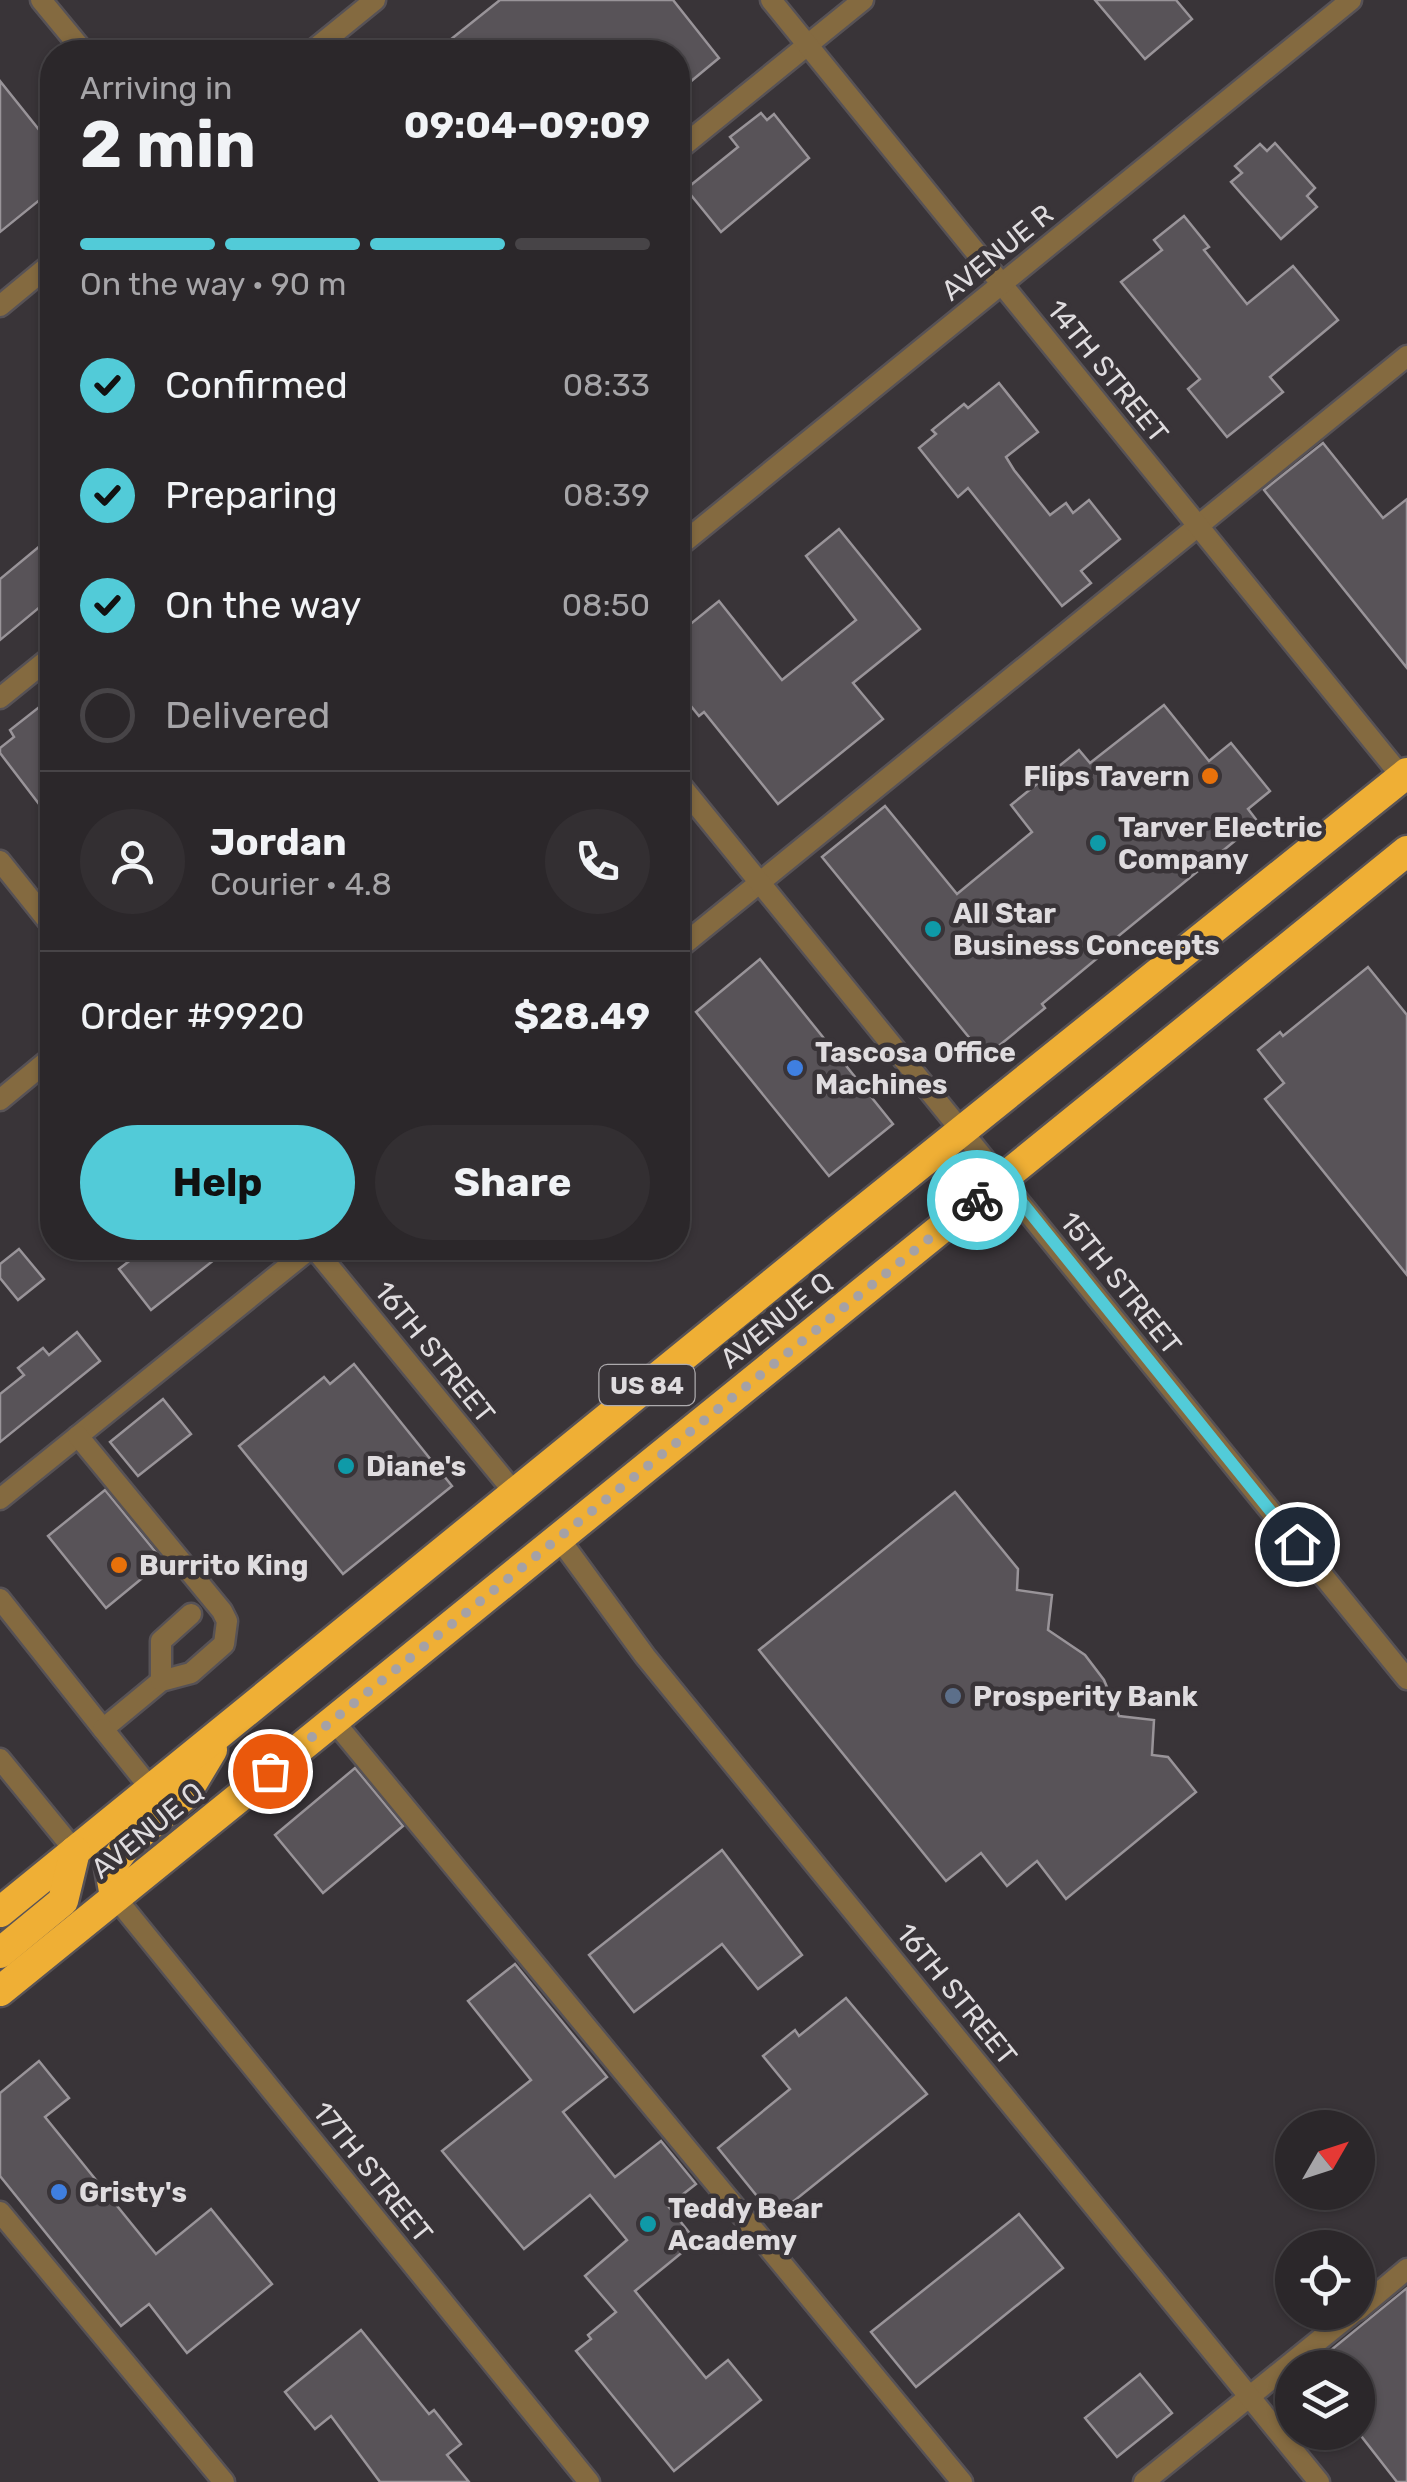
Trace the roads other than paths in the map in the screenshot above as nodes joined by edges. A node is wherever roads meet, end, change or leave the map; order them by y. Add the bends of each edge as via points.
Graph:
1 (41, 0) edge
2 (375, 0) edge
3 (771, 0) edge
4 (863, 0) edge
5 (1351, 0) edge
6 (74, 40) edge
7 (326, 40) edge
8 (807, 45) junction
9 (690, 140) edge
10 (40, 273) edge
11 (1002, 284) junction
12 (0, 306) edge
13 (1407, 356) edge
14 (1198, 526) junction
15 (690, 537) edge
16 (40, 666) edge
17 (0, 698) edge
18 (1405, 775) edge
19 (690, 797) edge
20 (1407, 851) edge
21 (0, 861) edge
22 (760, 882) junction
23 (40, 911) edge
24 (690, 940) edge
25 (40, 1067) edge
26 (0, 1100) edge
27 (964, 1131) junction
28 (1003, 1179) junction
29 (297, 1260) edge
30 (322, 1260) edge
31 (78, 1436) junction
32 (514, 1492) junction
33 (0, 1499) edge
34 (558, 1537) junction
35 (0, 1598) edge
36 (191, 1614) dead end
37 (1407, 1679) edge
38 (160, 1680) junction
39 (333, 1720) junction
40 (103, 1729) junction
41 (224, 1730) junction
42 (0, 1759) edge
43 (152, 1789) junction
44 (75, 1850) junction
45 (116, 1897) junction
46 (0, 1912) edge
47 (0, 1953) edge
48 (0, 1991) edge
49 (0, 2212) edge
50 (1407, 2269) edge
51 (1375, 2295) edge
52 (1333, 2330) edge
53 (1250, 2398) junction
54 (224, 2482) edge
55 (589, 2482) edge
56 (962, 2482) edge
57 (1144, 2482) edge
58 (1319, 2482) edge

1 - 6 street
2 - 7 street
3 - 8 street, 14TH STREET
4 - 8 street
5 - 11 street, AVENUE R
8 - 9 street
8 - 11 street, 14TH STREET
10 - 12 street
11 - 14 street, 14TH STREET
11 - 15 street, AVENUE R
13 - 14 street
14 - 18 street, 14TH STREET
14 - 22 street
16 - 17 street
18 - 27 highway, AVENUE Q / US 84
19 - 22 street, 15TH STREET
20 - 28 highway, AVENUE Q / US 84
21 - 23 street
22 - 24 street
22 - 27 street, 15TH STREET
25 - 26 street
27 - 28 street, 15TH STREET
27 - 32 highway, AVENUE Q / US 84
28 - 34 highway, AVENUE Q / US 84
28 - 37 street, 15TH STREET
29 - 31 street
30 - 32 street, 16TH STREET
31 - 33 street
31 - 38 street via 227,1620 224,1644 191,1673
32 - 41 highway, AVENUE Q / US 84
34 - 39 highway, AVENUE Q / US 84
34 - 53 street, 16TH STREET via 645,1656
35 - 40 street
36 - 38 street via 161,1640
38 - 40 street
39 - 45 highway, AVENUE Q / US 84
39 - 56 street
40 - 43 street
41 - 43 highway, AVENUE Q / US 84
41 - 45 highway via 185,1795 110,1868
42 - 44 street
43 - 44 highway, AVENUE Q / US 84
44 - 46 highway, AVENUE Q / US 84
44 - 47 highway via 63,1901
45 - 48 highway, AVENUE Q / US 84
45 - 55 street, 17TH STREET
49 - 54 street
50 - 51 street
52 - 53 street
53 - 57 street
53 - 58 street, 16TH STREET

